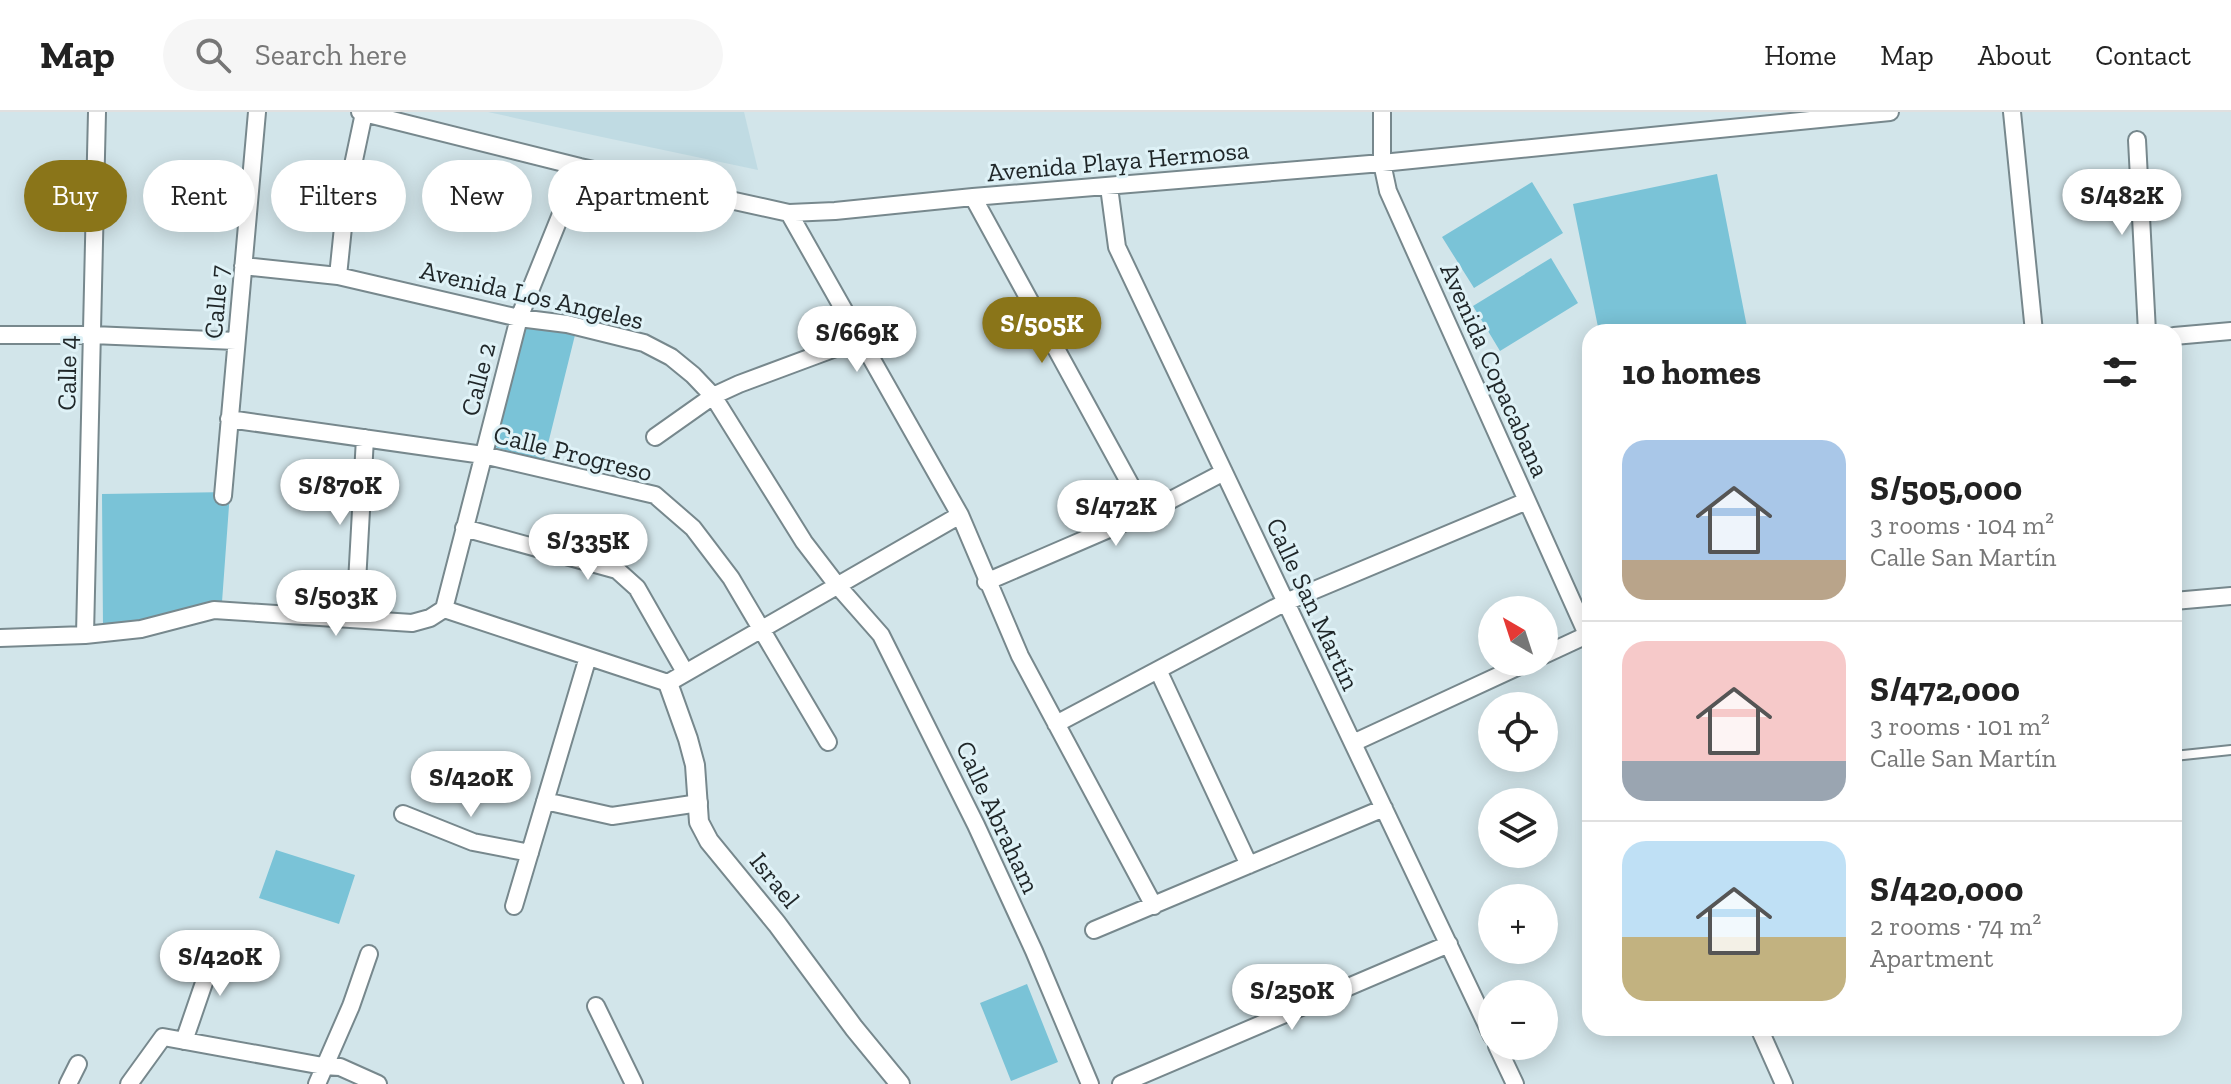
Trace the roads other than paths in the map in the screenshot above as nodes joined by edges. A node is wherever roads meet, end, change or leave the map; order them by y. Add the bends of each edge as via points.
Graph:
1 (97, 112) edge
2 (257, 112) edge
3 (362, 112) edge
4 (1382, 112) edge
5 (1890, 112) edge
6 (2012, 112) edge
7 (2137, 140) dead end
8 (552, 160) edge
9 (1382, 163) junction
10 (1109, 187) junction
11 (973, 197) junction
12 (737, 202) edge
13 (789, 213) junction
14 (554, 232) edge
15 (243, 266) junction
16 (338, 276) junction
17 (519, 318) junction
18 (2033, 324) edge
19 (2147, 324) edge
20 (2231, 331) edge
21 (0, 335) edge
22 (92, 335) junction
23 (2182, 335) edge
24 (860, 339) junction
25 (236, 341) junction
26 (713, 396) junction
27 (229, 419) junction
28 (655, 437) dead end
29 (365, 438) junction
30 (483, 455) junction
31 (1224, 472) junction
32 (223, 496) dead end
33 (1527, 501) junction
34 (1146, 513) junction
35 (960, 515) junction
36 (464, 528) junction
37 (986, 582) junction
38 (837, 585) junction
39 (2231, 596) edge
40 (2182, 600) edge
41 (1286, 602) junction
42 (444, 609) junction
43 (355, 619) junction
44 (1582, 625) edge
45 (761, 627) junction
46 (85, 635) junction
47 (0, 638) edge
48 (1582, 640) edge
49 (1558, 650) edge
50 (588, 657) junction
51 (1158, 670) junction
52 (685, 672) junction
53 (1498, 676) edge
54 (668, 683) junction
55 (1056, 724) junction
56 (828, 742) dead end
57 (1353, 743) junction
58 (2231, 750) edge
59 (2182, 755) edge
60 (545, 801) junction
61 (699, 803) junction
62 (1384, 808) junction
63 (403, 814) dead end
64 (530, 853) junction
65 (1249, 865) junction
66 (514, 906) dead end
67 (1154, 906) junction
68 (1094, 930) dead end
69 (218, 942) dead end
70 (1449, 944) junction
71 (369, 954) dead end
72 (596, 1006) dead end
73 (1478, 1006) edge
74 (1763, 1036) edge
75 (184, 1041) junction
76 (1501, 1060) edge
77 (78, 1064) dead end
78 (323, 1066) junction
79 (1507, 1082) edge
80 (68, 1084) edge
81 (129, 1084) edge
82 (317, 1084) edge
83 (378, 1084) edge
84 (634, 1084) edge
85 (900, 1084) edge
86 (1090, 1084) edge
87 (1121, 1084) edge
88 (1784, 1084) edge

1 - 22 street, Calle 4
2 - 15 street, Calle 7
3 - 8 street, Avenida Playa Hermosa
3 - 16 street
4 - 9 street, Avenida Copacabana
5 - 9 street, Avenida Playa Hermosa
6 - 18 street
7 - 19 street
9 - 10 street, Avenida Playa Hermosa
9 - 33 street, Avenida Copacabana via 1388,191
10 - 11 street, Avenida Playa Hermosa
10 - 31 street, Calle San Martín via 1117,247
11 - 13 street, Avenida Playa Hermosa
11 - 34 street
12 - 13 street, Avenida Playa Hermosa
13 - 24 street
14 - 17 street, Calle 2
15 - 16 street, Avenida Los Angeles
15 - 25 street, Calle 7
16 - 17 street, Avenida Los Angeles
17 - 26 street, Avenida Los Angeles via 644,343 671,357
17 - 30 street, Calle 2
20 - 23 street
21 - 22 street
22 - 25 street
22 - 46 street, Calle 4
24 - 26 street
24 - 35 street
25 - 27 street, Calle 7
26 - 28 street
26 - 38 street, Avenida Los Angeles via 804,542
27 - 29 street, Calle Progreso
27 - 32 street, Calle 7
29 - 30 street, Calle Progreso
29 - 43 street
30 - 36 street, Calle 2
30 - 45 street, Calle Progreso via 655,495 693,528
31 - 34 street
31 - 41 street, Calle San Martín
33 - 41 street
33 - 44 street, Avenida Copacabana
34 - 37 street
35 - 37 street
35 - 38 street
36 - 42 street, Calle 2
36 - 52 street via 617,570 637,588
37 - 55 street
38 - 45 street
38 - 86 street, Calle Abraham via 881,635 915,700 1034,951
39 - 40 street
41 - 51 street
41 - 57 street, Calle San Martín
42 - 43 street via 412,623
42 - 50 street
43 - 46 street via 214,610 141,629
45 - 52 street
45 - 56 street, Calle Progreso
46 - 47 street
48 - 49 street
50 - 54 street
50 - 60 street
51 - 55 street
51 - 65 street
52 - 54 street
53 - 57 street
54 - 61 street, Israel via 695,765
55 - 67 street
57 - 62 street, Calle San Martín
58 - 59 lane
60 - 61 street via 612,816
60 - 64 street
61 - 85 street, Israel via 699,822 709,841
62 - 65 street
62 - 70 street, Calle San Martín
63 - 64 street via 473,842
64 - 66 street
65 - 67 street
67 - 68 street
69 - 75 street
70 - 73 street, Calle San Martín
70 - 87 street
71 - 78 street
72 - 84 street
74 - 88 street
75 - 78 street
75 - 81 street via 163,1037
76 - 79 street
77 - 80 street
78 - 82 street
78 - 83 street via 340,1067

